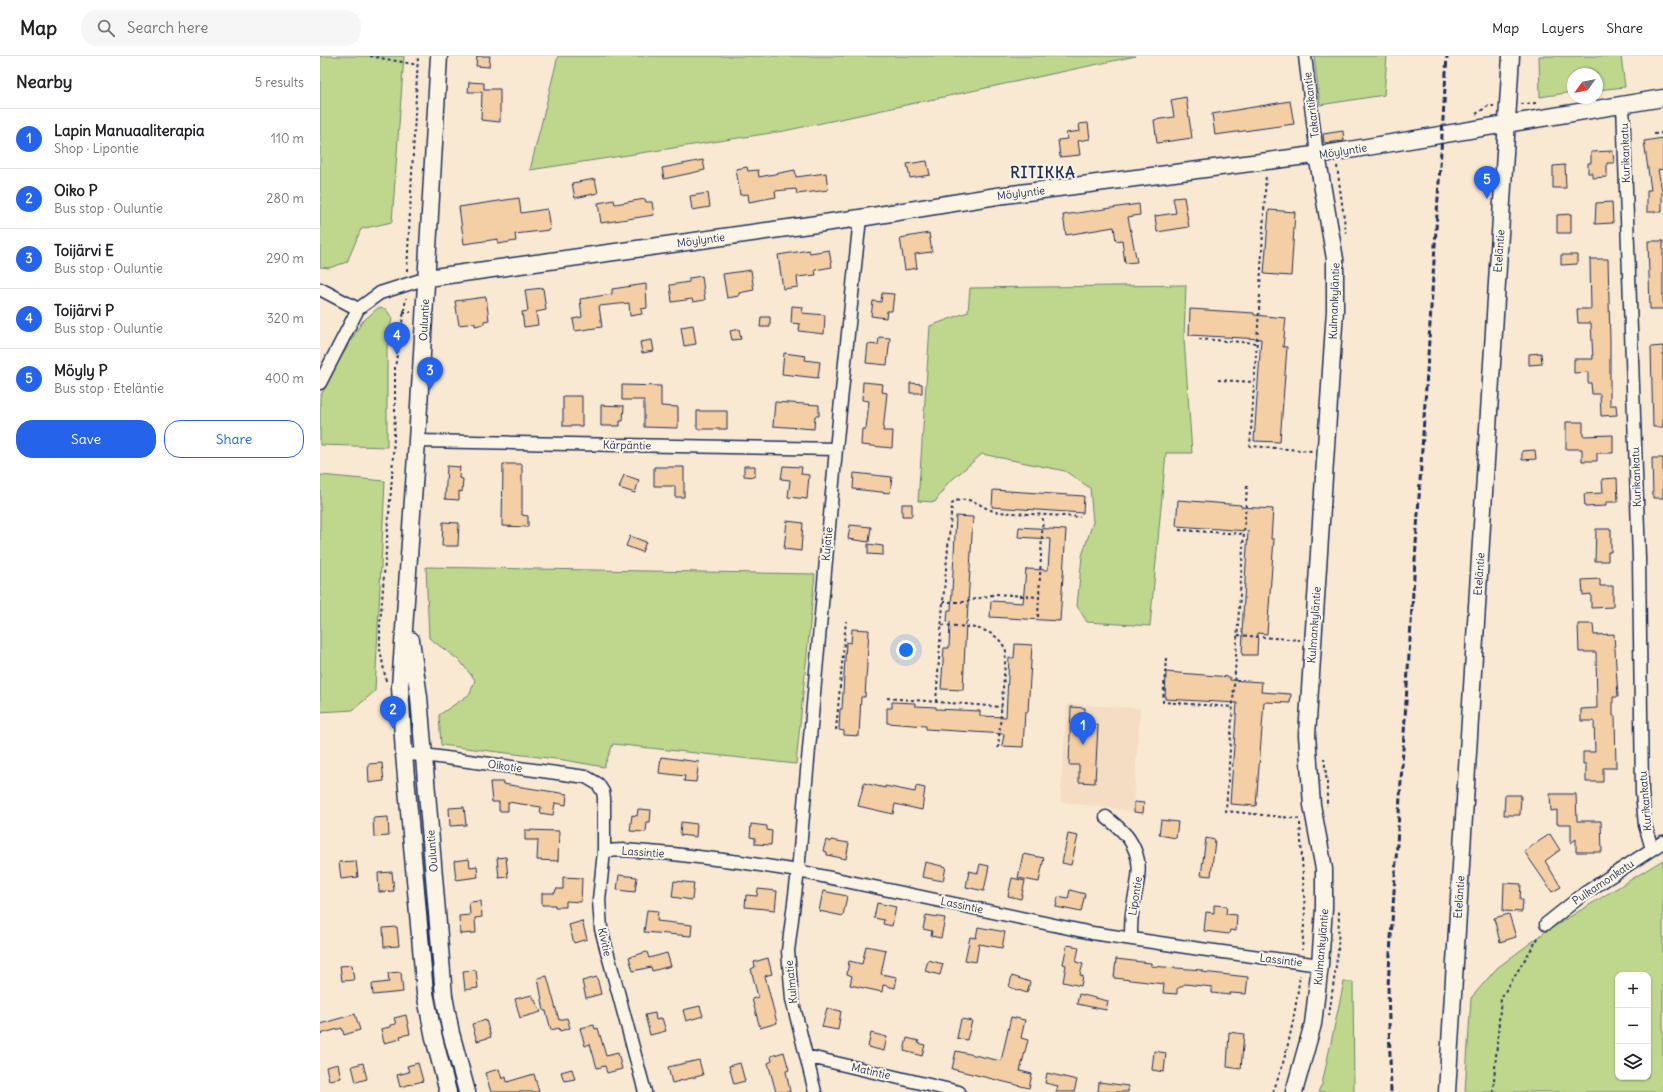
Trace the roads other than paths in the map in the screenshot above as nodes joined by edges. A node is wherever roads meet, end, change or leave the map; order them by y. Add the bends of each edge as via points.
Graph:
1 (439, 56) edge
2 (1305, 56) edge
3 (1511, 56) edge
4 (1663, 98) edge
5 (1624, 104) junction
6 (1507, 125) junction
7 (1317, 155) junction
8 (860, 218) junction
9 (427, 278) junction
10 (320, 289) edge
11 (358, 309) junction
12 (320, 383) edge
13 (417, 441) junction
14 (836, 449) junction
15 (406, 608) junction
16 (404, 754) junction
17 (424, 755) junction
18 (601, 788) joint
19 (1106, 818) dead end
20 (1663, 842) edge
21 (1652, 849) junction
22 (604, 851) junction
23 (798, 871) junction
24 (1546, 924) road end
25 (1131, 939) junction
26 (1320, 965) junction
27 (806, 1056) junction
28 (448, 1092) edge
29 (467, 1092) edge
30 (645, 1092) edge
31 (816, 1092) edge
32 (959, 1092) edge
33 (1294, 1092) edge
34 (1447, 1092) edge

1 - 9 main road, Ouluntie
2 - 7 street, Takaritikantie
3 - 6 main road, Eteläntie
4 - 5 main road, Möylyntie
5 - 6 main road, Möylyntie
5 - 21 street, Kurikankatu via 1639,558 1642,792 1645,825
6 - 7 main road, Möylyntie
6 - 34 main road, Eteläntie
7 - 8 main road, Möylyntie via 997,196
7 - 26 main road, Kulmankyläntie via 1336,260 1335,310 1307,735 1320,807 1324,869
8 - 9 main road, Möylyntie
8 - 14 street, Kujatie
9 - 11 street via 380,293
9 - 13 main road, Ouluntie
10 - 11 street
11 - 12 street
13 - 14 street, Kärpäntie
13 - 15 main road, Ouluntie
14 - 23 street, Kujatie
15 - 16 main road, Ouluntie via 400,687
15 - 17 main road, Ouluntie via 419,697
16 - 17 street, Oikotie
16 - 28 main road, Ouluntie via 426,993
17 - 18 street, Oikotie via 586,777
17 - 29 main road, Ouluntie via 444,996
18 - 22 street, Kivitie via 605,814
19 - 25 street, Lipontie via 1129,839 1136,854 1139,881 1132,913
20 - 21 street, Pulkamonkatu
21 - 24 street, Pulkamonkatu via 1585,893
22 - 23 street, Lassintie via 630,850 673,854
22 - 30 street, Kivitie via 599,900 601,929
23 - 25 street, Lassintie
23 - 27 street, Kulmatie via 788,951 792,999
25 - 26 street, Lassintie
26 - 33 main road, Kulmankyläntie via 1313,1024
27 - 31 street, Kulmatie
27 - 32 street, Matintie

